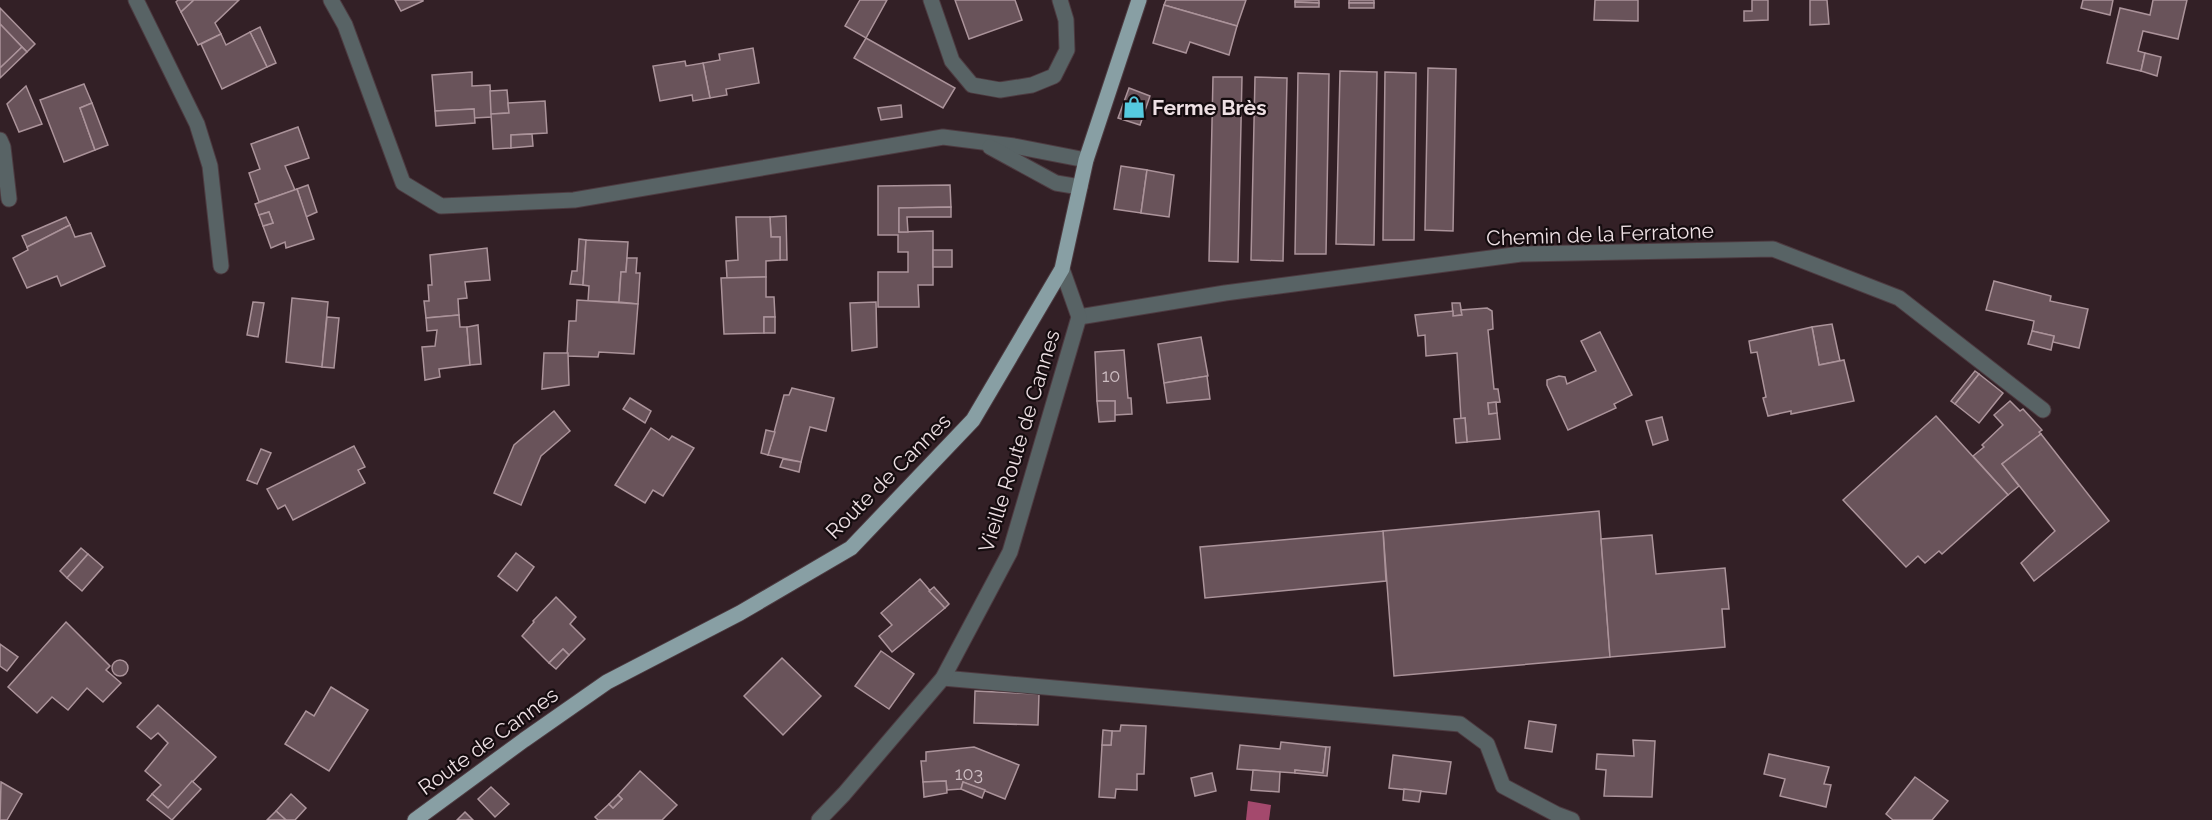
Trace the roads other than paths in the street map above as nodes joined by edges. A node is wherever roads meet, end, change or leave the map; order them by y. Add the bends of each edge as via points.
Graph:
1 (136, 0) edge
2 (331, 0) edge
3 (931, 0) edge
4 (1060, 0) edge
5 (1139, 0) edge
6 (0, 140) edge
7 (979, 142) junction
8 (1086, 160) junction
9 (1080, 187) junction
10 (9, 199) dead end
11 (221, 266) dead end
12 (1062, 269) junction
13 (1079, 317) junction
14 (2043, 410) dead end
15 (943, 678) junction
16 (415, 820) edge
17 (819, 820) edge
18 (1572, 820) edge

1 - 11 street via 197,124 210,166
2 - 7 street via 345,25 403,183 441,206 574,200 943,137
3 - 4 street via 952,61 972,85 1000,90 1032,85 1054,76 1067,50 1066,20
5 - 8 main road, Route de Cannes
6 - 10 street
7 - 8 street
7 - 9 street via 1056,183
8 - 9 main road, Route de Cannes
9 - 12 main road, Route de Cannes
12 - 13 street, Vieille Route de Cannes
12 - 16 main road, Route de Cannes via 973,420 851,548 740,613 607,682
13 - 14 street, Chemin de la Ferratone via 1225,293 1521,254 1773,249 1899,298
13 - 15 street, Vieille Route de Cannes via 1010,552
15 - 17 street, Vieille Route de Cannes
15 - 18 street via 1460,724 1487,744 1503,786

